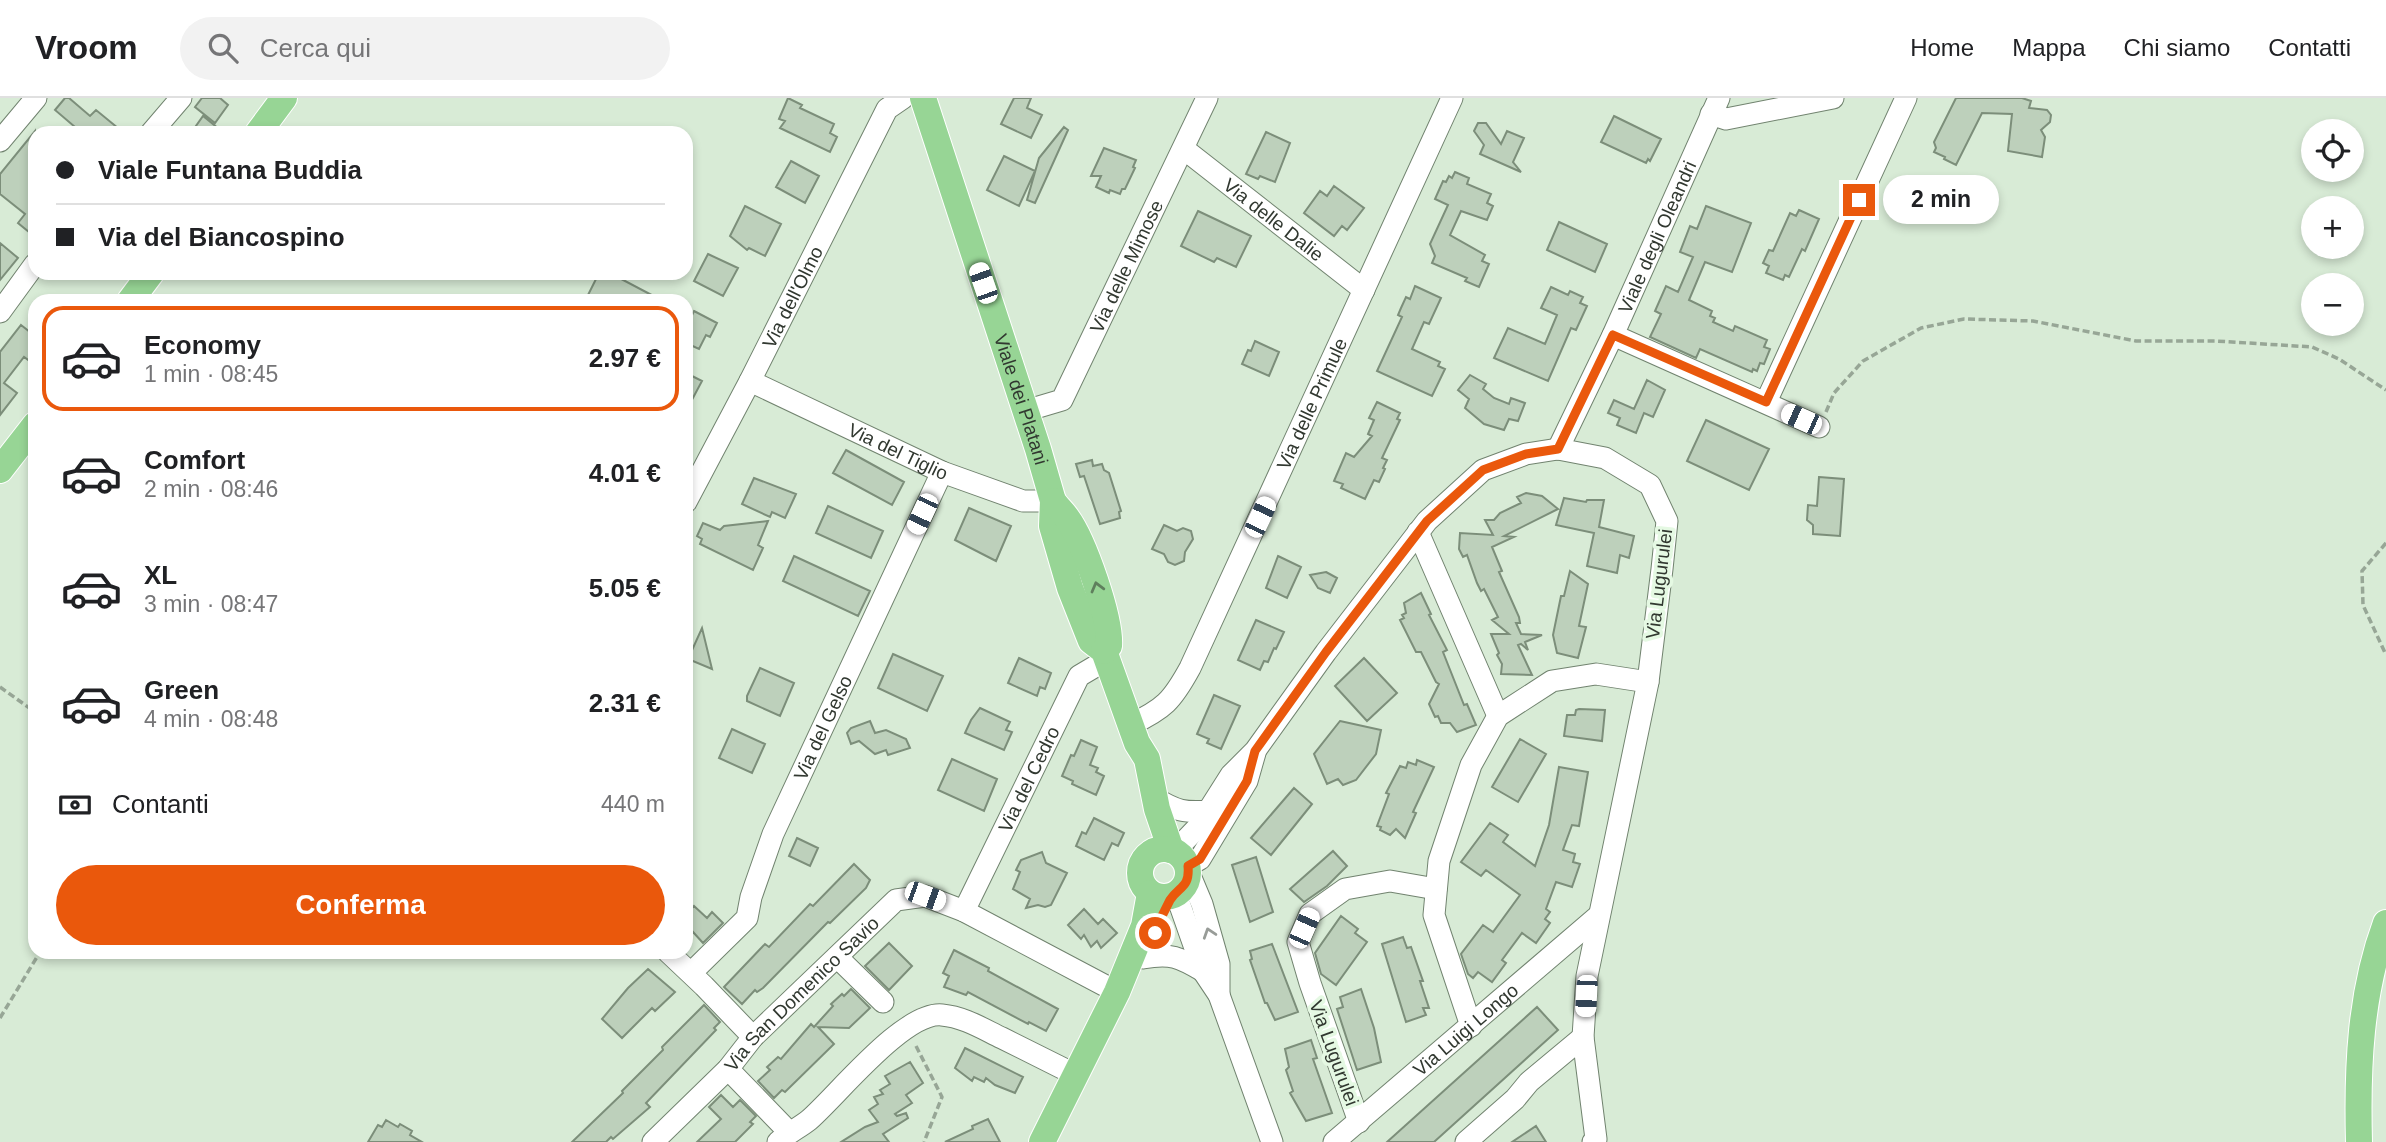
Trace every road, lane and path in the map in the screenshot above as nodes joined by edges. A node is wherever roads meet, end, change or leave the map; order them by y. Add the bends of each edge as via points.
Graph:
1 (36, 98) edge
2 (181, 98) edge
3 (285, 98) edge
4 (903, 98) edge
5 (923, 98) edge
6 (1207, 98) edge
7 (1452, 98) edge
8 (1833, 98) edge
9 (1906, 98) edge
10 (1715, 106) edge
11 (157, 126) edge
12 (263, 126) edge
13 (0, 141) edge
14 (1184, 149) junction
15 (28, 274) edge
16 (1364, 290) junction
17 (0, 312) edge
18 (1613, 335) junction
19 (750, 381) junction
20 (2386, 390) edge
21 (1766, 402) junction
22 (1026, 411) junction
23 (1819, 427) joint
24 (28, 432) edge
25 (1558, 449) junction
26 (4, 455) edge
27 (942, 472) junction
28 (693, 489) edge
29 (1053, 501) junction
30 (1418, 532) junction
31 (2386, 543) edge
32 (1105, 655) junction
33 (2386, 655) edge
34 (1648, 682) junction
35 (0, 687) edge
36 (28, 707) edge
37 (1498, 716) junction
38 (1133, 734) junction
39 (1255, 751) junction
40 (1155, 798) junction
41 (1209, 811) junction
42 (1171, 872) junction
43 (1436, 889) junction
44 (964, 911) junction
45 (1597, 917) junction
46 (2386, 923) edge
47 (837, 957) junction
48 (1143, 958) junction
49 (36, 959) edge
50 (675, 959) edge
51 (1203, 971) junction
52 (691, 973) junction
53 (1117, 992) junction
54 (1219, 995) junction
55 (883, 1002) dead end
56 (0, 1018) edge
57 (1471, 1026) junction
58 (907, 1029) junction
59 (753, 1037) junction
60 (1583, 1037) junction
61 (728, 1069) junction
62 (1074, 1074) junction
63 (1359, 1122) junction
64 (784, 1137) edge
65 (653, 1142) edge
66 (924, 1142) edge
67 (1042, 1142) edge
68 (1272, 1142) edge
69 (1335, 1142) edge
70 (1466, 1142) edge
71 (1593, 1142) edge
72 (2359, 1142) edge

1 - 13 street
2 - 11 street
3 - 12 main road
4 - 19 street, Via dell'Olmo via 887,108
5 - 22 main road, Viale dei Platani
6 - 14 street, Via delle Mimose
7 - 16 street, Via delle Primule
8 - 10 street via 1726,119
9 - 21 street
10 - 18 street, Viale degli Oleandri
14 - 16 street, Via delle Dalie
14 - 22 street, Via delle Mimose via 1062,400
15 - 17 street
16 - 38 street, Via delle Primule via 1190,668 1176,694
18 - 21 street
18 - 25 street, Viale degli Oleandri
19 - 27 street, Via del Tiglio
19 - 28 street, Via dell'Olmo
20 - 23 path via 2312,347 2136,341 2033,321 1964,319 1921,328 1864,361 1834,393
21 - 23 street
22 - 29 main road, Viale dei Platani
24 - 26 main road
25 - 30 street, Via Lugurulei via 1526,454 1483,470
25 - 34 street, Via Lugurulei via 1605,458 1650,485 1667,521
27 - 29 street, Via del Tiglio via 1023,501
27 - 52 street, Via del Gelso via 773,834 747,918
29 - 32 main road, Viale dei Platani via 1069,519 1095,576 1110,632
30 - 37 street
30 - 39 street, Via Lugurulei
31 - 33 path via 2362,571 2363,605
32 - 38 main road, Viale dei Platani
32 - 44 street, Via del Cedro via 1079,676
34 - 37 street via 1595,674 1552,681
34 - 45 street, Via Lugurulei
35 - 36 path
37 - 43 street via 1471,765 1439,861
38 - 40 main road, Viale dei Platani via 1147,759
38 - 42 main road, Viale dei Platani via 1133,769 1143,816
39 - 41 street, Via Lugurulei via 1231,775
39 - 42 street, Via Lugurulei via 1247,781 1200,859
40 - 41 street via 1186,812
40 - 42 main road, Viale dei Platani
41 - 42 street, Via Lugurulei
42 - 48 main road
42 - 51 street
42 - 53 main road
54 -> 42 street via 1219,964 1202,904
43 - 57 street via 1434,915
43 - 63 street, Via Lugurulei via 1390,881 1345,889 1310,914 1298,942
44 - 47 street, Via San Domenico Savio via 925,896 897,900
44 - 53 street, Via San Domenico Savio
45 - 57 street, Via Luigi Longo
45 - 60 street, Via Lugurulei
46 - 72 main road via 2366,995
47 - 55 street
47 - 59 street, Via San Domenico Savio
48 - 51 street via 1175,956
48 - 53 main road
49 - 56 path
50 - 52 street
51 - 54 street
52 - 59 street
53 - 62 main road
54 - 68 street
57 - 63 street, Via Luigi Longo
58 - 62 street via 940,1014 969,1022
58 - 64 street via 867,1061 808,1121
58 - 66 path via 942,1097
59 - 61 street, Via San Domenico Savio
60 - 70 street
60 - 71 street, Via Lugurulei
61 - 64 street
61 - 65 street, Via San Domenico Savio
62 - 67 main road
63 - 69 street, Via Luigi Longo

